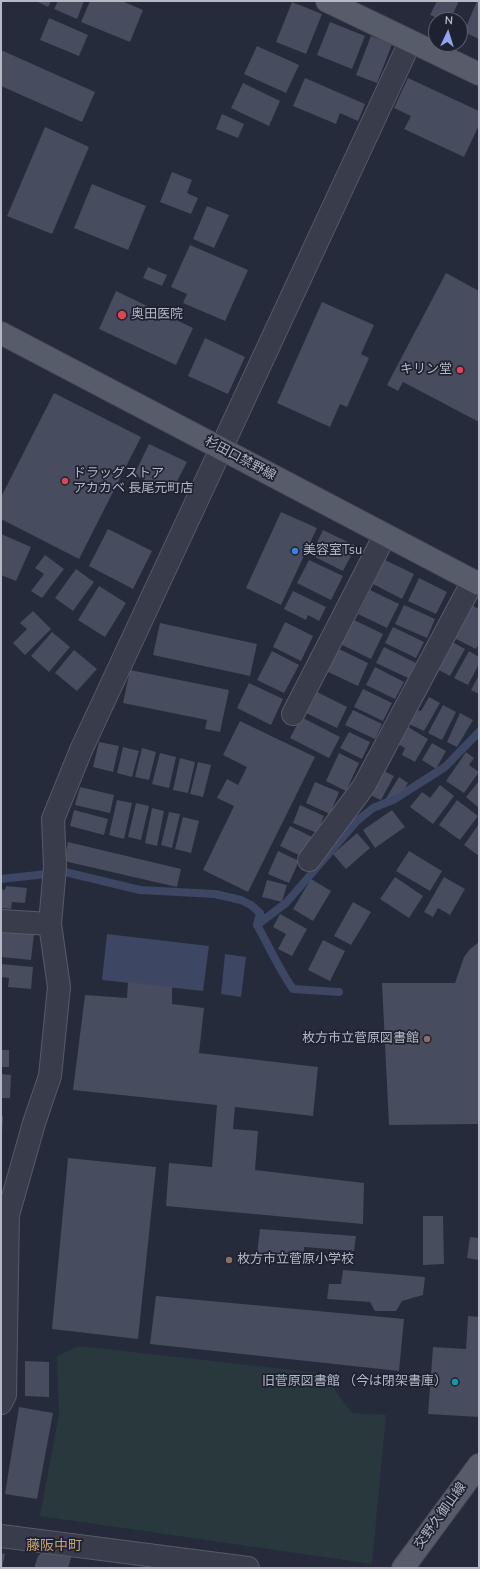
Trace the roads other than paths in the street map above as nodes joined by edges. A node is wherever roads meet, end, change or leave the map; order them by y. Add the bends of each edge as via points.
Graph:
1 (327, 1) edge
2 (410, 42) junction
3 (479, 74) edge
4 (1, 333) edge
5 (222, 449) junction
6 (385, 534) junction
7 (476, 582) edge
8 (293, 714) dead end
9 (309, 860) dead end
10 (1, 921) edge
11 (50, 924) junction
12 (1, 1403) edge
13 (479, 1464) edge
14 (1, 1536) edge
15 (248, 1568) edge
16 (403, 1568) edge

1 - 2 main road
2 - 3 main road
2 - 5 street
4 - 5 main road, 杉田口禁野線
5 - 6 main road, 杉田口禁野線
5 - 11 street via 81,750 53,819 55,872
6 - 7 main road, 杉田口禁野線
6 - 8 street
7 - 9 street via 364,786
10 - 11 street
11 - 12 street via 59,987 51,1069 8,1215 5,1395
13 - 16 main road, 交野久御山線
14 - 15 street

